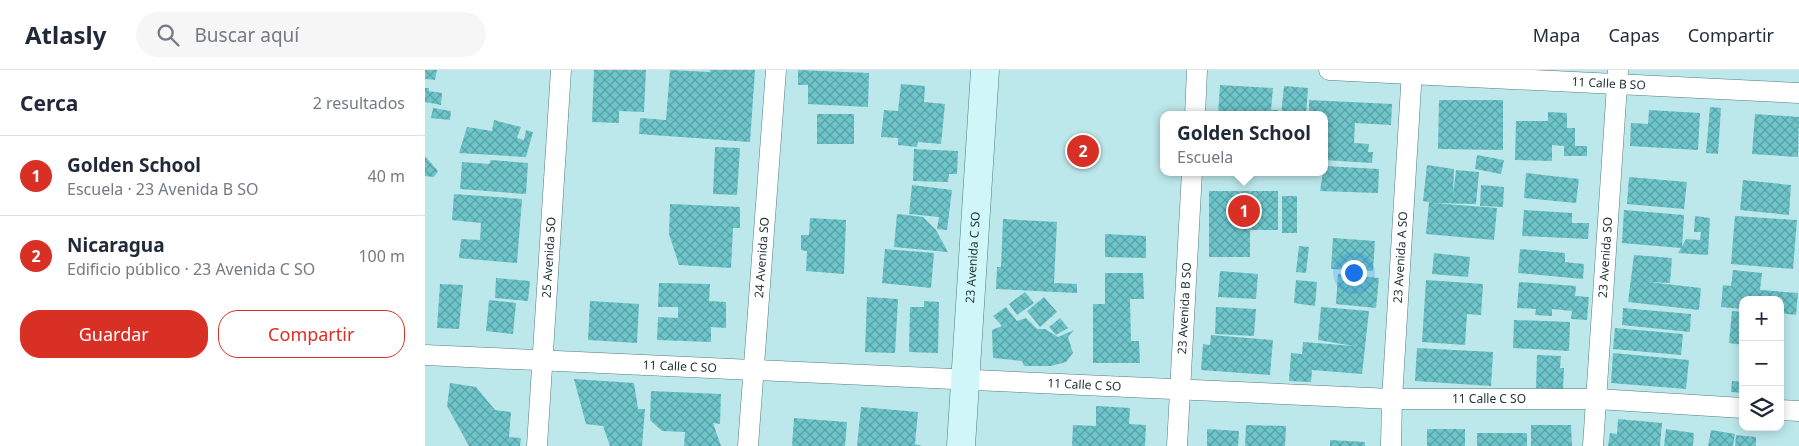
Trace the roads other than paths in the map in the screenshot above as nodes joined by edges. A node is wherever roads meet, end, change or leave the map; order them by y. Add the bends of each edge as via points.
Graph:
1 (561, 70) edge
2 (776, 70) edge
3 (985, 70) edge
4 (1197, 70) edge
5 (1329, 70) edge
6 (1412, 72) edge
7 (1617, 77) edge
8 (1799, 93) edge
9 (1195, 111) edge
10 (1191, 176) edge
11 (425, 355) edge
12 (541, 361) junction
13 (753, 370) junction
14 (964, 379) junction
15 (1180, 388) junction
16 (1392, 399) junction
17 (1597, 400) junction
18 (1739, 408) edge
19 (1784, 410) edge
20 (1799, 411) edge
21 (537, 446) edge
22 (748, 446) edge
23 (961, 446) edge
24 (1177, 446) edge
25 (1391, 446) edge
26 (1593, 446) edge

1 - 12 street, 25 Avenida SO
2 - 13 street, 24 Avenida SO
3 - 14 street, 23 Avenida C SO
4 - 9 street
5 - 6 street, 11 Calle B SO
6 - 7 street, 11 Calle B SO
6 - 16 street, 23 Avenida A SO
7 - 8 street, 11 Calle B SO
7 - 17 street, 23 Avenida SO
10 - 15 street, 23 Avenida B SO
11 - 12 street, 11 Calle C SO
12 - 13 street, 11 Calle C SO
12 - 21 street, 25 Avenida SO
13 - 14 street, 11 Calle C SO
13 - 22 street, 24 Avenida SO
14 - 15 street, 11 Calle C SO
14 - 23 street, 23 Avenida C SO
15 - 16 street, 11 Calle C SO
15 - 24 street, 23 Avenida B SO
16 - 17 street, 11 Calle C SO
16 - 25 street, 23 Avenida A SO
17 - 18 street, 11 Calle C SO
17 - 26 street, 23 Avenida SO
19 - 20 street

